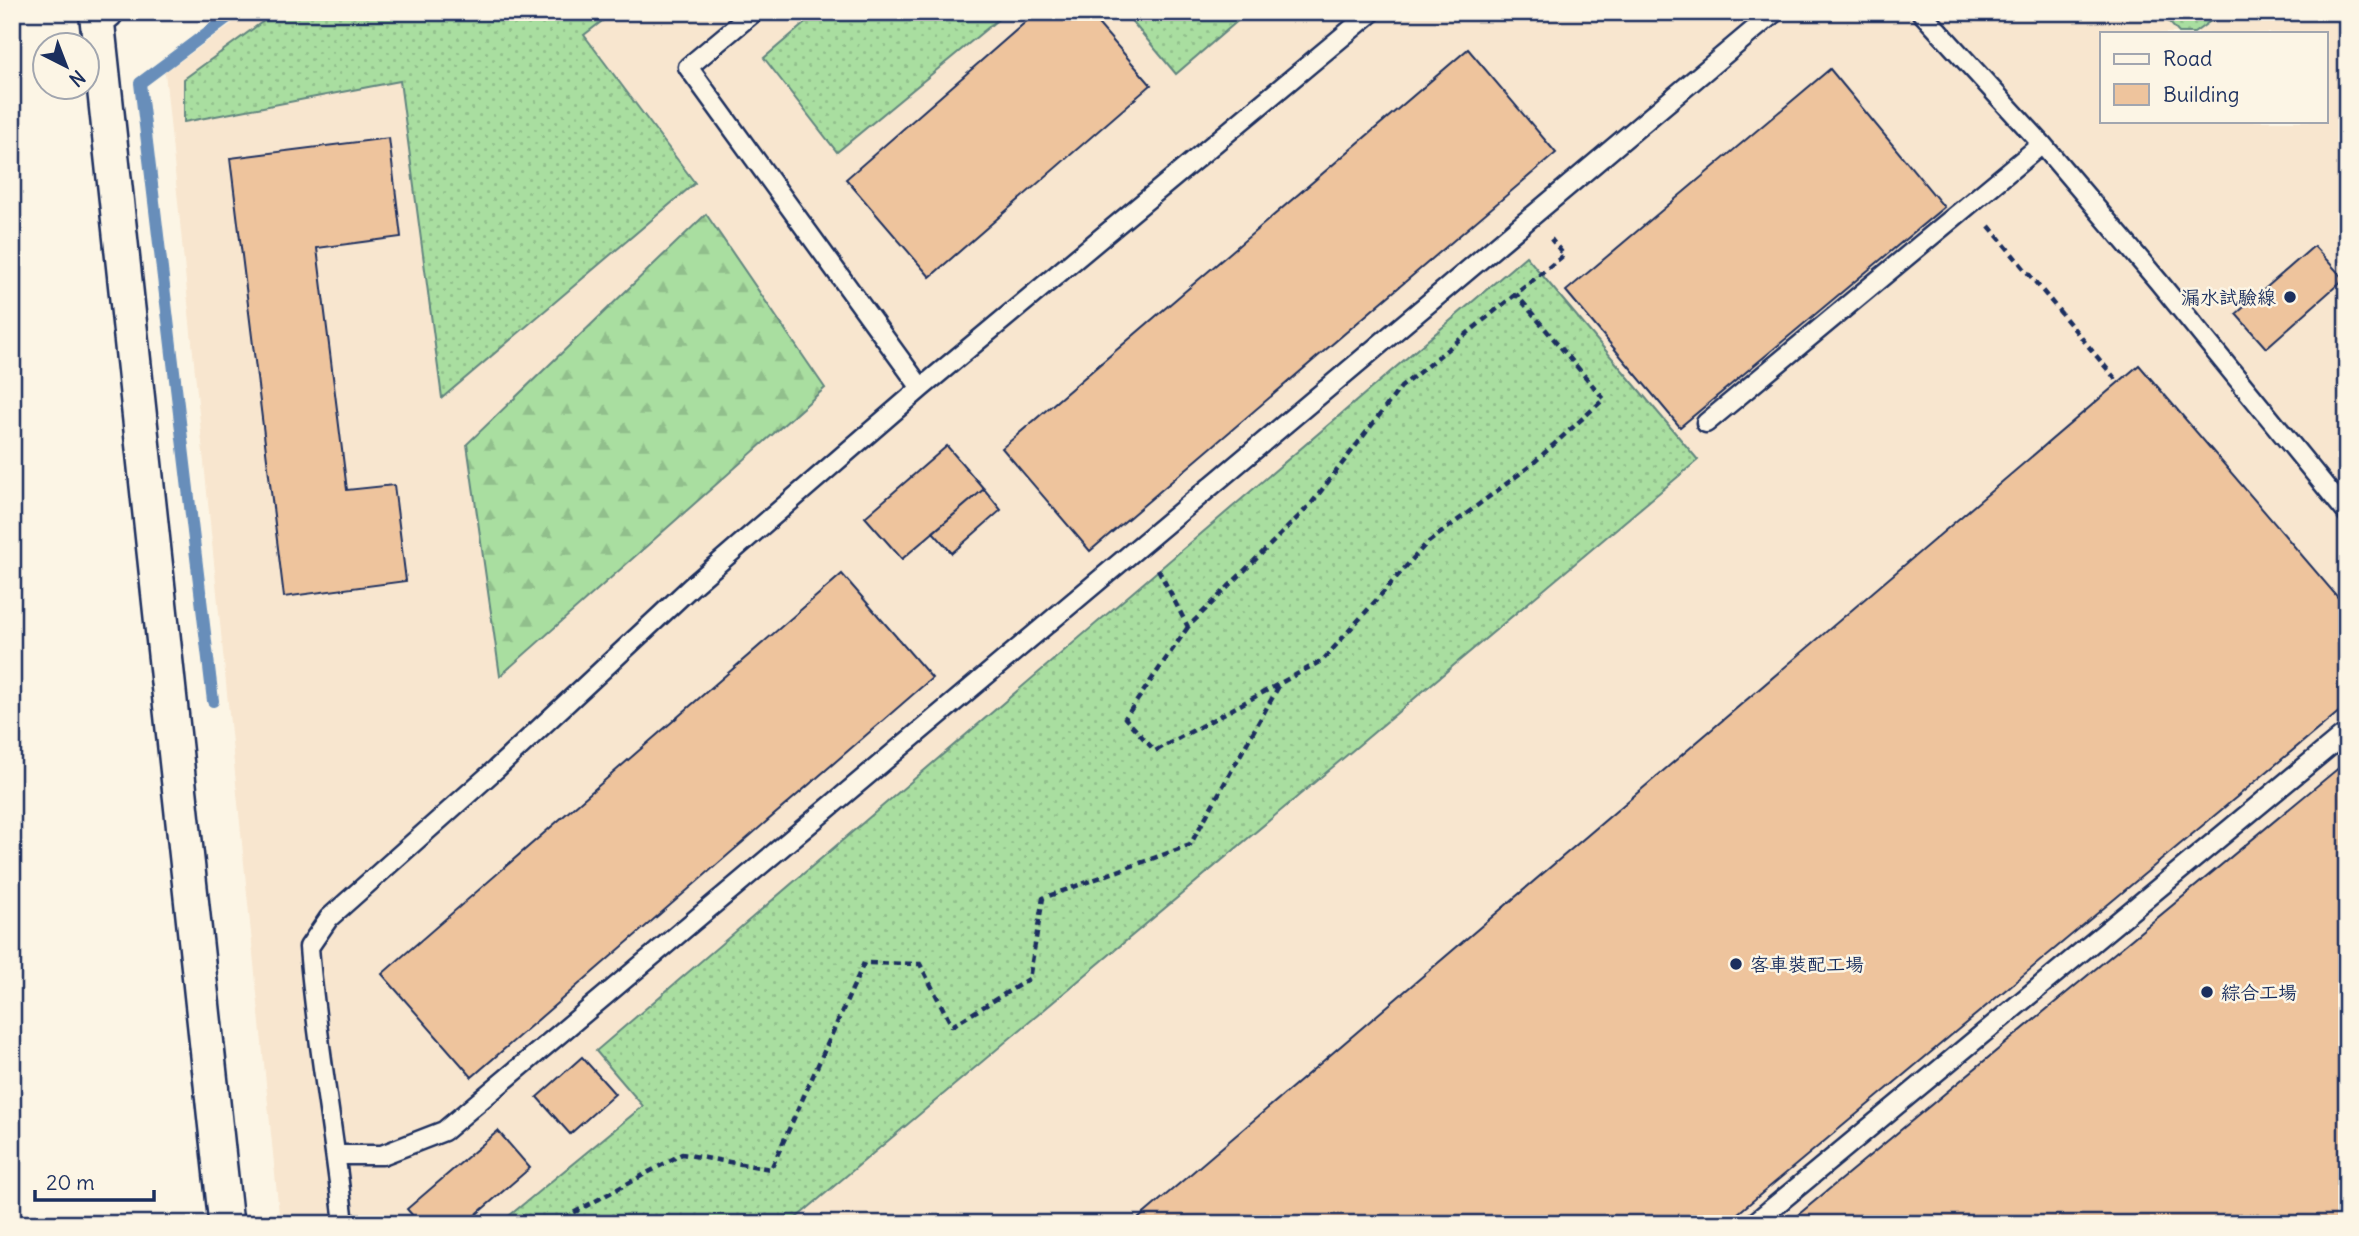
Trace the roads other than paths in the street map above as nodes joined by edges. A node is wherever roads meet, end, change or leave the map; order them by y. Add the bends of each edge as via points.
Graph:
1 (754, 12) edge
2 (1372, 12) edge
3 (1775, 12) edge
4 (1921, 12) edge
5 (100, 15) edge
6 (2042, 144) junction
7 (921, 388) junction
8 (1706, 423) dead end
9 (2347, 513) edge
10 (2347, 732) edge
11 (336, 1155) junction
12 (226, 1224) edge
13 (344, 1224) edge
14 (1753, 1224) edge

1 - 7 lane via 688,67
2 - 7 lane
3 - 11 lane via 444,1131 382,1155
4 - 6 lane
5 - 12 street
6 - 8 lane
6 - 9 lane
7 - 11 lane via 691,587 329,918 309,947
10 - 14 lane
11 - 13 lane

